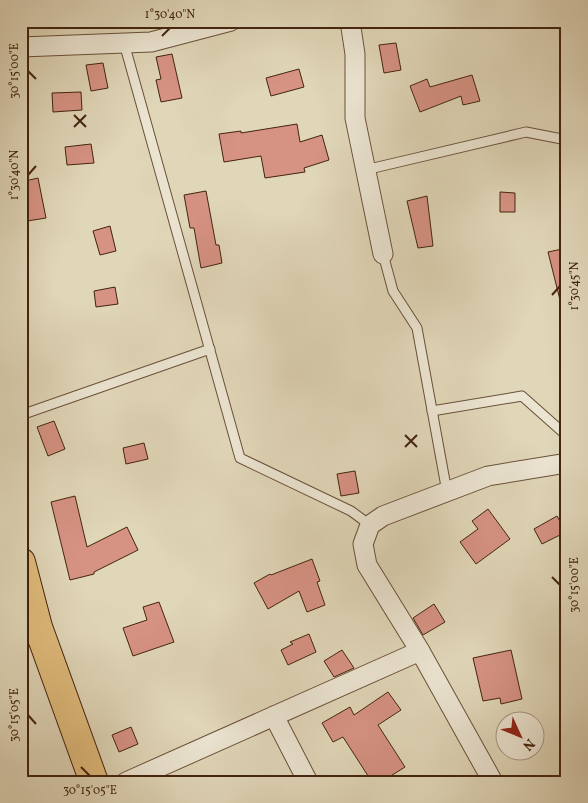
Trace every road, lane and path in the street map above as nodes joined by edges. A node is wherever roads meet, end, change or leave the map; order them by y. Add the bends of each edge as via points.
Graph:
1 (231, 21) edge
2 (350, 21) edge
3 (124, 43) junction
4 (21, 47) edge
5 (567, 140) edge
6 (365, 170) junction
7 (383, 254) joint
8 (210, 349) junction
9 (432, 411) junction
10 (21, 415) edge
11 (567, 436) edge
12 (567, 463) edge
13 (447, 492) junction
14 (370, 525) junction
15 (21, 562) edge
16 (29, 632) edge
17 (420, 651) junction
18 (274, 716) junction
19 (94, 782) edge
20 (126, 782) edge
21 (308, 782) edge
22 (492, 782) edge

1 - 3 street via 151,42
2 - 6 street via 354,54 354,118
3 - 4 street
3 - 8 lane
5 - 6 lane via 526,132
6 - 7 street
7 - 9 lane via 392,291 417,328
8 - 10 lane
8 - 14 lane via 240,458 351,511
9 - 11 lane via 522,396
9 - 13 lane
12 - 13 street via 488,476
13 - 14 street via 384,516
14 - 17 street via 363,544 367,565
15 - 16 main road
16 - 19 main road
17 - 18 street
17 - 22 street
18 - 20 street
18 - 21 street

